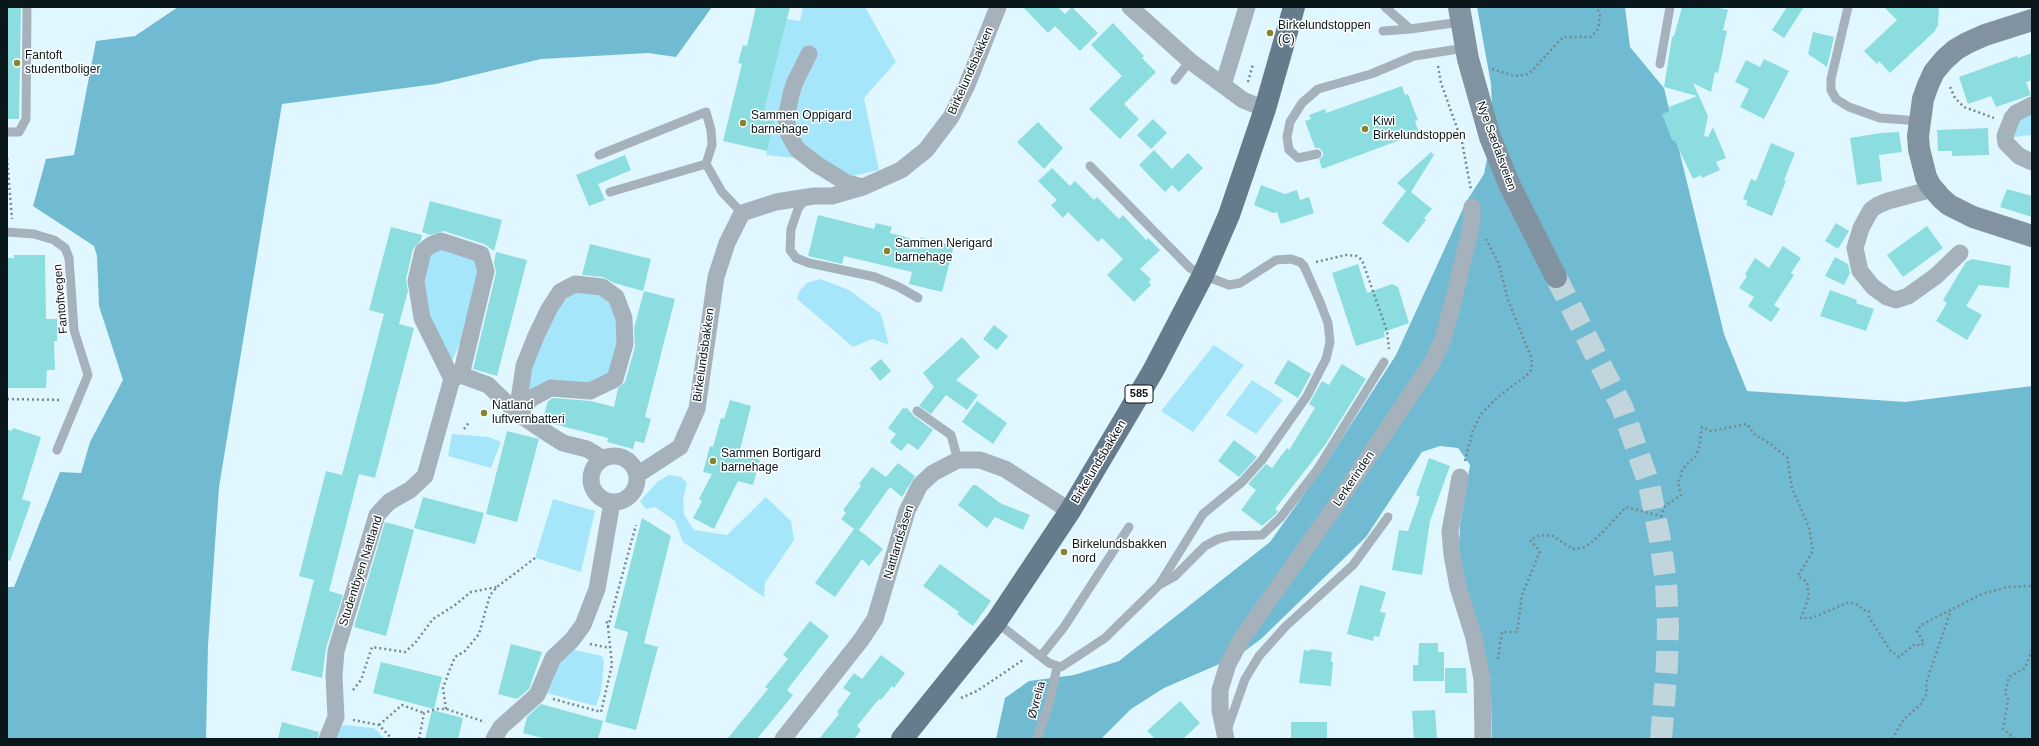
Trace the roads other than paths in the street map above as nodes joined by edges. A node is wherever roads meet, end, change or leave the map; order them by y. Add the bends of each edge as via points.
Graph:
1 (27, 7) edge
2 (998, 7) edge
3 (1130, 7) edge
4 (1247, 7) edge
5 (1294, 7) edge
6 (1385, 7) edge
7 (1670, 7) edge
8 (1848, 7) edge
9 (1460, 14) edge
10 (2032, 20) edge
11 (1410, 29) junction
12 (1383, 31) dead end
13 (1467, 53) junction
14 (810, 54) dead end
15 (1190, 61) junction
16 (1660, 64) dead end
17 (1175, 80) dead end
18 (1223, 85) junction
19 (2032, 105) edge
20 (1265, 109) junction
21 (1919, 121) junction
22 (7, 132) edge
23 (1317, 154) dead end
24 (599, 155) dead end
25 (2032, 162) edge
26 (706, 164) junction
27 (1090, 166) dead end
28 (1930, 185) junction
29 (863, 187) junction
30 (610, 192) dead end
31 (814, 196) junction
32 (742, 213) junction
33 (1472, 215) road end
34 (9, 232) edge
35 (2032, 236) edge
36 (1960, 253) dead end
37 (1203, 275) junction
38 (1556, 277) tunnel mouth
39 (918, 298) dead end
40 (1384, 362) road end
41 (456, 377) junction
42 (917, 412) dead end
43 (518, 413) junction
44 (57, 450) dead end
45 (602, 458) junction
46 (958, 460) junction
47 (637, 475) junction
48 (1460, 477) road end
49 (612, 502) junction
50 (1070, 511) junction
51 (1388, 517) dead end
52 (1129, 527) dead end
53 (1159, 585) junction
54 (996, 622) junction
55 (1038, 654) junction
56 (1057, 667) junction
57 (497, 733) edge
58 (1226, 738) edge
59 (327, 739) edge
60 (783, 739) edge
61 (902, 739) edge
62 (1037, 739) edge
63 (1483, 739) edge

1 - 22 lane via 26,119 19,132
2 - 29 street, Birkelundsbakken via 967,85 947,123 926,150 901,170
3 - 15 street
4 - 18 street
5 - 20 main road, Birkelundsbakken / 585
6 - 11 lane
7 - 16 lane
8 - 21 lane via 1831,79 1831,90 1836,99 1849,107 1880,118
9 - 11 lane
9 - 13 street, Nye Sædalsveien
10 - 21 street via 1967,43 1955,50 1934,72 1923,99
11 - 12 lane
13 - 23 lane via 1414,56 1372,74 1318,89 1302,103 1290,122 1287,137 1289,150 1298,158
13 - 38 street, Nye Sædalsveien via 1490,137 1507,179
14 - 29 street via 791,94 786,119 788,135 797,149 816,164 847,183
15 - 17 lane
15 - 18 street
18 - 20 street via 1243,100
19 - 25 street via 2016,113 2005,136 2006,143 2019,156
20 - 37 main road, Birkelundsbakken / 585 via 1229,215
21 - 28 street via 1919,149
24 - 26 lane via 706,112 712,145
26 - 30 lane
26 - 32 lane via 722,192
27 - 37 lane via 1190,268
28 - 35 street via 1941,198 1960,211
28 - 36 street via 1929,190 1888,201 1871,210 1861,228 1855,248 1860,271 1873,287 1896,300 1908,296 1936,276
29 - 31 street, Birkelundsbakken via 832,196
31 - 32 street, Birkelundsbakken via 776,202
31 - 39 lane via 802,203 791,229 790,250 796,258 887,281
32 - 47 street, Birkelundsbakken via 727,243 716,277 697,409 680,447
33 - 58 street, Lerkerinden via 1443,339 1432,363 1242,638 1228,664 1220,690 1220,710
34 - 44 lane, Fantoftvegen via 34,234 54,240 65,248 69,258 74,330 87,379
37 - 50 main road, Birkelundsbakken / 585 via 1152,371
37 - 53 lane via 1229,285 1240,283 1276,260 1291,259 1300,262 1328,323 1330,342 1326,359 1307,396 1278,439 1242,482 1203,514
40 - 53 lane via 1317,470 1270,528 1262,535 1218,539 1205,546 1175,576
41 - 41 street, Studentbyen Nattland via 422,318 416,281 423,252 431,245 441,242 480,254 486,271
41 - 43 street via 488,386
41 - 59 street, Studentbyen Nattland via 425,476 410,490 389,502 377,515 336,651 336,710
42 - 46 lane via 951,435
43 - 43 street via 524,366 549,309 560,292 575,284 602,287 616,297 624,318 624,344 615,379 590,391 551,388 532,398
43 - 45 street via 563,443 587,449
45 - 47 street via 616,455 624,457
45 - 49 street via 592,469 591,484 598,497
46 - 50 street, Nattlandsåsen via 980,460 1005,469
46 - 60 street, Nattlandsåsen via 933,472 920,485 907,511 875,619
47 - 49 street via 635,488 631,494 626,499
48 - 63 street via 1450,531 1452,556 1482,679
49 - 57 street via 597,589 583,625 572,640 552,658 537,695
50 - 54 main road, Birkelundsbakken / 585
51 - 58 lane via 1353,566 1286,626 1259,656 1245,678
52 - 55 lane via 1072,616
53 - 56 lane via 1105,638 1068,664
54 - 55 lane
54 - 61 main road, Birkelundsbakken / 585
55 - 56 lane
56 - 62 lane, Øvrelia via 1049,704

